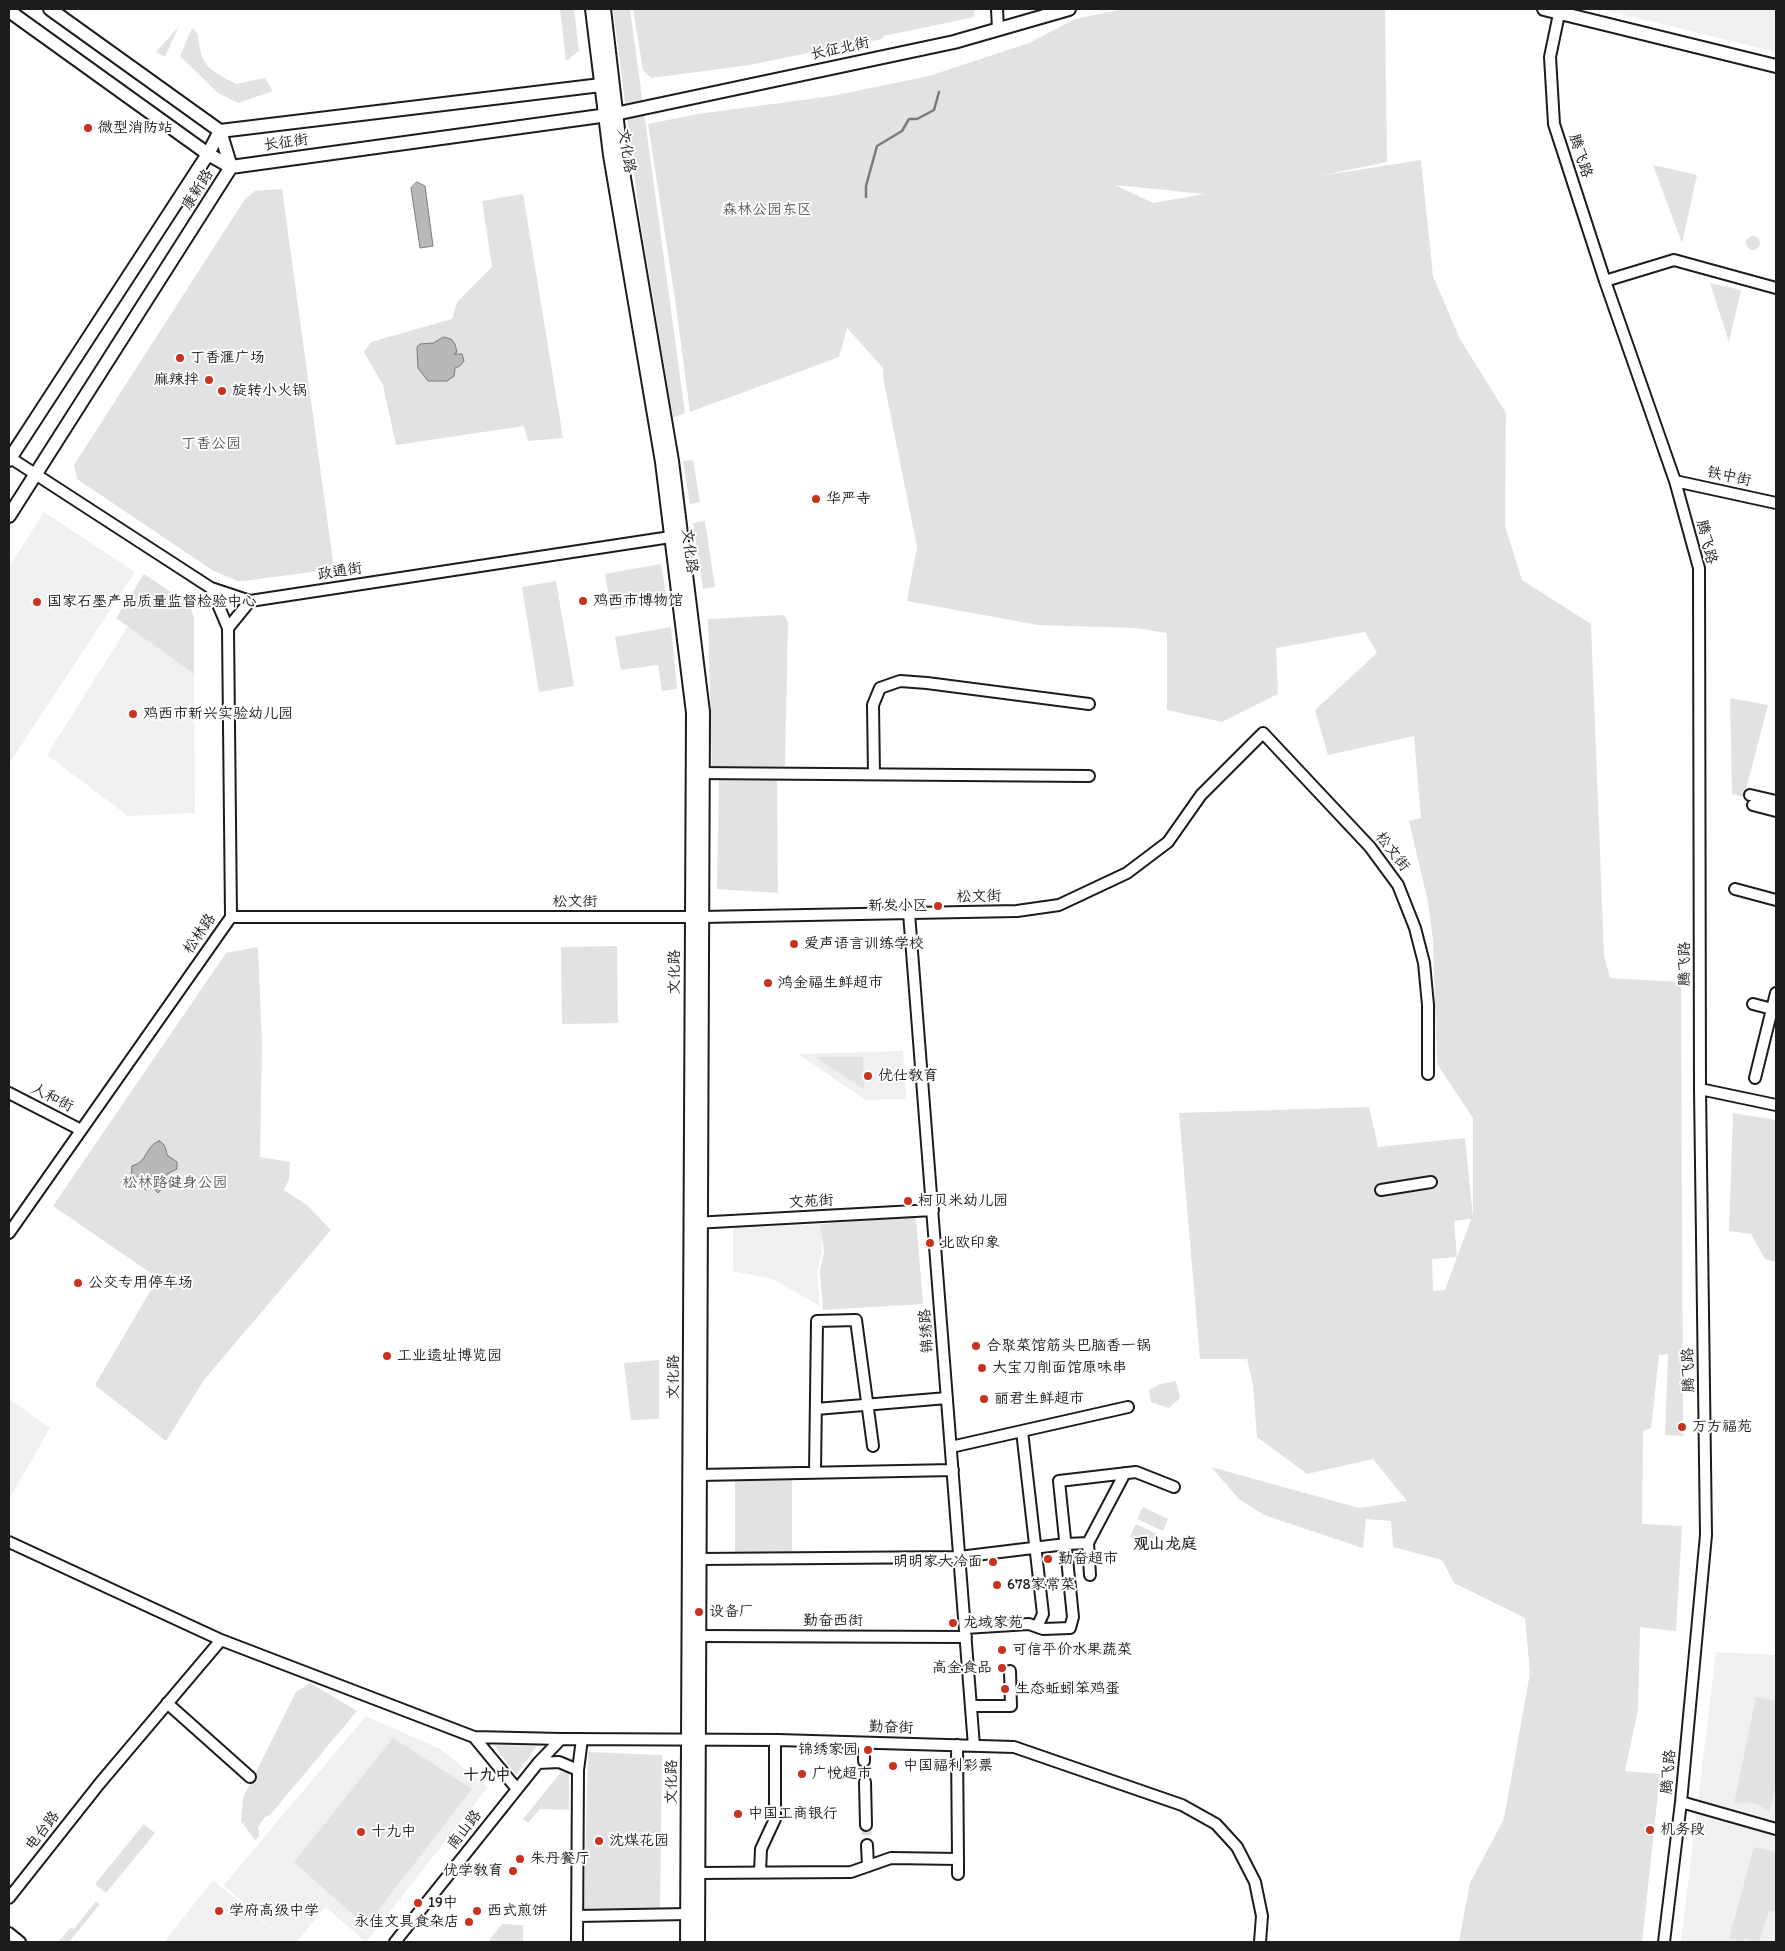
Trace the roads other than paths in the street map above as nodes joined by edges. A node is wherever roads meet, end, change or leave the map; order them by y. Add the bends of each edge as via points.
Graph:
1 (50, 9) edge
2 (592, 9) edge
3 (604, 9) edge
4 (997, 9) edge
5 (1069, 9) edge
6 (1544, 9) edge
7 (9, 11) edge
8 (1560, 11) edge
9 (998, 29) junction
10 (1776, 66) edge
11 (601, 84) junction
12 (610, 114) junction
13 (220, 131) junction
14 (208, 154) junction
15 (232, 167) junction
16 (1605, 281) junction
17 (1776, 288) edge
18 (9, 458) edge
19 (36, 474) junction
20 (1675, 480) junction
21 (1776, 503) edge
22 (9, 516) edge
23 (676, 536) junction
24 (211, 588) junction
25 (250, 601) junction
26 (228, 628) junction
27 (1089, 704) dead end
28 (698, 773) junction
29 (874, 774) junction
30 (1089, 776) dead end
31 (1750, 795) dead end
32 (1776, 801) edge
33 (1753, 805) dead end
34 (1776, 811) edge
35 (1735, 889) dead end
36 (1776, 900) edge
37 (909, 913) junction
38 (231, 917) junction
39 (697, 917) junction
40 (1776, 993) edge
41 (1754, 1004) dead end
42 (1774, 1009) edge
43 (1428, 1074) dead end
44 (1755, 1078) dead end
45 (1700, 1089) junction
46 (9, 1093) edge
47 (1776, 1105) edge
48 (81, 1130) junction
49 (1431, 1182) dead end
50 (1381, 1190) dead end
51 (932, 1210) junction
52 (696, 1222) junction
53 (9, 1234) edge
54 (947, 1398) junction
55 (867, 1405) junction
56 (1128, 1407) dead end
57 (816, 1409) junction
58 (1022, 1431) junction
59 (873, 1446) dead end
60 (951, 1448) junction
61 (953, 1470) junction
62 (815, 1472) junction
63 (1125, 1473) junction
64 (700, 1475) junction
65 (1174, 1487) dead end
66 (9, 1542) edge
67 (1088, 1543) junction
68 (1066, 1544) junction
69 (959, 1557) junction
70 (700, 1559) junction
71 (1090, 1575) dead end
72 (1037, 1627) junction
73 (965, 1633) junction
74 (699, 1636) junction
75 (221, 1640) junction
76 (1010, 1671) dead end
77 (167, 1703) junction
78 (971, 1706) junction
79 (474, 1737) junction
80 (694, 1739) junction
81 (561, 1740) junction
82 (582, 1740) junction
83 (774, 1740) junction
84 (864, 1742) junction
85 (957, 1745) junction
86 (974, 1746) junction
87 (864, 1761) tunnel mouth
88 (538, 1763) junction
89 (578, 1770) junction
90 (250, 1776) dead end
91 (865, 1782) tunnel mouth
92 (517, 1789) junction
93 (1681, 1802) junction
94 (866, 1825) tunnel mouth
95 (1776, 1829) edge
96 (867, 1845) tunnel mouth
97 (958, 1859) junction
98 (868, 1866) junction
99 (760, 1872) junction
100 (698, 1873) junction
101 (958, 1874) dead end
102 (9, 1898) edge
103 (688, 1914) junction
104 (577, 1916) junction
105 (9, 1933) edge
106 (20, 1942) edge
107 (395, 1942) edge
108 (577, 1942) edge
109 (688, 1942) edge
110 (698, 1942) edge
111 (1260, 1942) edge
112 (1664, 1942) edge

1 - 13 main road
2 - 11 main road, 文化路
3 - 12 main road, 文化路
4 - 9 street
5 - 9 main road, 长征北街
6 - 8 main road
7 - 14 main road
8 - 10 main road
8 - 16 street, 腾飞路 via 1550,57 1554,124
9 - 12 main road, 长征北街 via 944,44
11 - 12 main road, 文化路
11 - 13 main road, 长征街
12 - 15 main road, 长征街
12 - 23 main road, 文化路 via 623,172 672,461
13 - 14 main road, 康新路
13 - 15 main road, 康新路
14 - 15 main road
14 - 18 main road, 康新路
15 - 19 main road, 康新路
16 - 17 street via 1674,260
16 - 20 street, 腾飞路
18 - 19 street, 政通街
19 - 22 main road, 康新路
19 - 24 street, 政通街
20 - 21 street, 铁中街
20 - 45 street, 腾飞路 via 1699,568
23 - 25 street, 政通街
23 - 28 main road, 文化路
24 - 25 street, 政通街
24 - 26 street
25 - 26 street
26 - 38 street, 松林路
27 - 29 street via 900,681 880,688 873,705
28 - 29 street
28 - 39 main road, 文化路
29 - 30 street
31 - 32 street
33 - 34 street
35 - 36 street
37 - 39 street, 松文街
37 - 43 street, 松文街 via 1016,911 1060,905 1127,873 1168,842 1201,795 1263,733 1370,846 1398,885 1416,928 1424,963
37 - 51 street, 锦绣路
38 - 39 street, 松文街
38 - 48 street, 松林路
39 - 52 main road, 文化路
40 - 42 street
41 - 42 street
42 - 44 street
45 - 47 street
45 - 93 street, 腾飞路 via 1706,1535
46 - 48 street, 人和街
48 - 53 street, 松林路
49 - 50 street
51 - 52 street, 文苑街
51 - 54 street, 锦绣路
52 - 64 main road, 文化路
52 - 80 main road, 文化路
54 - 55 street
54 - 60 street, 锦绣路
55 - 57 street
55 - 57 street via 856,1320 817,1321
55 - 59 street
56 - 58 street
57 - 62 street
58 - 60 street
58 - 72 street via 1043,1614
60 - 61 street, 锦绣路
61 - 62 street
61 - 69 street, 锦绣路
62 - 64 street
63 - 65 street via 1136,1472
63 - 67 street
63 - 68 street via 1059,1482
64 - 70 main road, 文化路
66 - 75 street
67 - 68 street
67 - 71 street
68 - 69 street
68 - 72 street, 勤奋西街 via 1073,1617 1070,1628
69 - 70 street
69 - 73 street, 锦绣路
70 - 74 main road, 文化路
72 - 73 street, 勤奋西街 via 1028,1624
73 - 74 street, 勤奋西街
73 - 78 street, 锦绣路
74 - 80 main road, 文化路
75 - 77 street, 电台路
75 - 79 street
76 - 78 street via 1011,1706
77 - 90 street
77 - 102 street, 电台路
78 - 86 street, 锦绣路
79 - 81 street, 勤奋街
79 - 92 street
80 - 82 street, 勤奋街
80 - 83 street, 勤奋街
80 - 100 main road, 文化路
80 - 103 main road, 文化路
81 - 82 street, 勤奋街
81 - 88 street, 南山路
82 - 89 street
83 - 84 street, 勤奋街
83 - 99 street via 775,1819 761,1849
84 - 85 street, 勤奋街
84 - 87 street
85 - 86 street, 勤奋街
85 - 97 street
86 - 111 street, 勤奋街 via 1014,1747 1182,1805 1216,1824 1237,1847 1255,1882 1262,1916
88 - 89 street via 559,1762
88 - 92 street, 南山路
89 - 104 street
91 - 94 street
92 - 107 street, 南山路
93 - 95 street
93 - 112 street, 腾飞路
96 - 98 street
97 - 98 street via 891,1858
97 - 101 street
98 - 99 street via 851,1872
99 - 100 street
100 - 110 main road, 文化路
103 - 104 street
103 - 109 main road, 文化路
104 - 108 street
105 - 106 street

